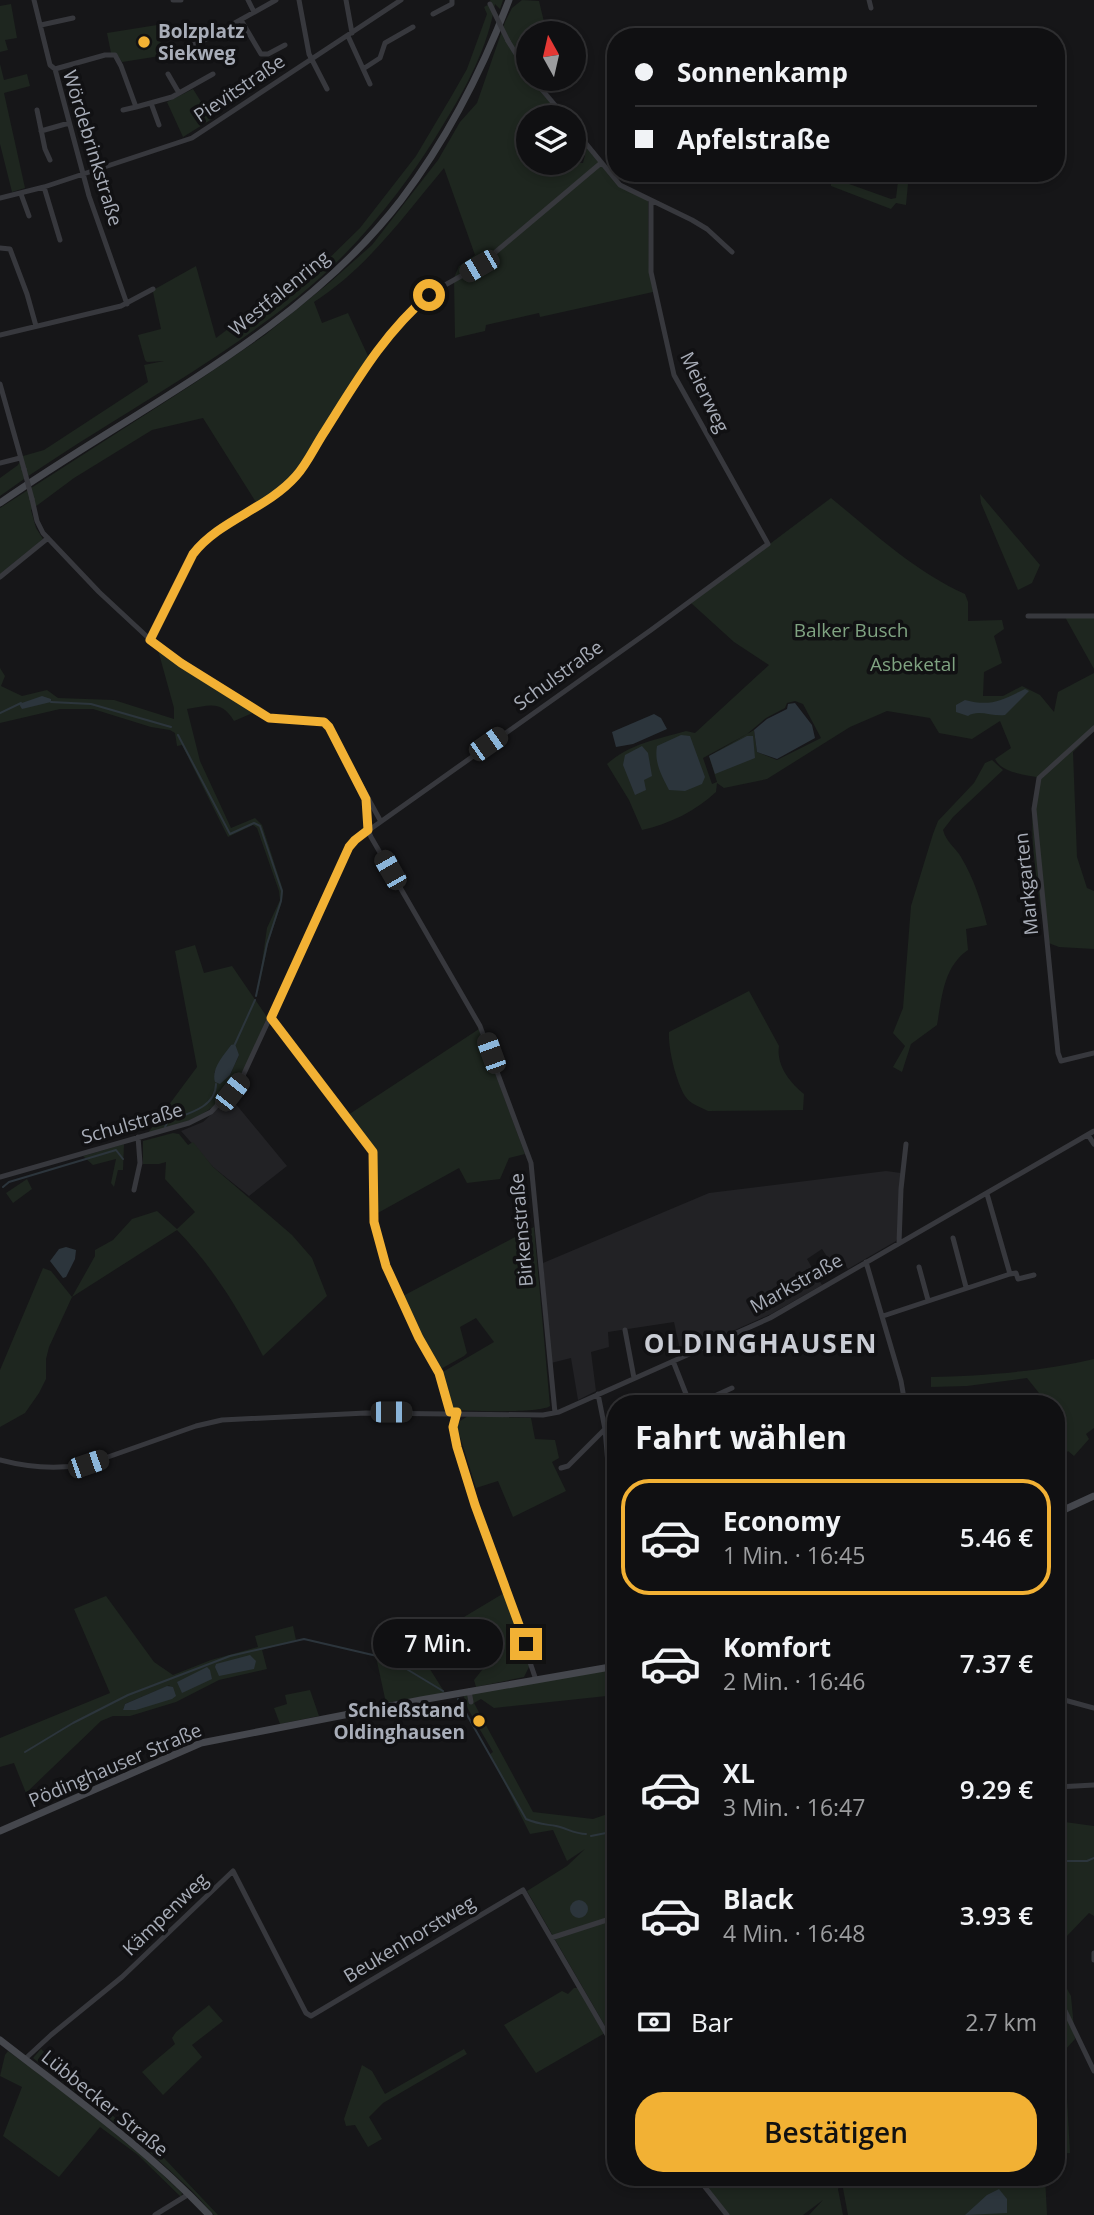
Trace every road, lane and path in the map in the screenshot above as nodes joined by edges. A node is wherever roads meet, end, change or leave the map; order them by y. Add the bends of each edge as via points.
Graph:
1 (34, 0) edge
2 (173, 0) edge
3 (181, 0) edge
4 (248, 0) edge
5 (276, 0) edge
6 (299, 0) edge
7 (346, 0) edge
8 (401, 0) edge
9 (452, 0) edge
10 (869, 0) edge
11 (489, 2) edge
12 (508, 2) edge
13 (871, 8) dead end
14 (254, 12) junction
15 (433, 14) dead end
16 (73, 18) dead end
17 (241, 20) junction
18 (41, 25) junction
19 (413, 27) dead end
20 (350, 34) junction
21 (285, 45) dead end
22 (186, 47) dead end
23 (516, 54) edge
24 (312, 59) junction
25 (55, 69) junction
26 (363, 69) junction
27 (168, 74) dead end
28 (214, 74) dead end
29 (370, 85) dead end
30 (327, 89) dead end
31 (543, 91) edge
32 (179, 93) junction
33 (151, 103) junction
34 (555, 105) edge
35 (136, 107) junction
36 (37, 110) dead end
37 (123, 110) dead end
38 (69, 123) junction
39 (159, 125) dead end
40 (41, 131) junction
41 (586, 144) edge
42 (50, 160) dead end
43 (601, 163) junction
44 (607, 170) edge
45 (83, 173) junction
46 (617, 182) edge
47 (44, 187) junction
48 (21, 194) junction
49 (0, 198) edge
50 (651, 201) junction
51 (29, 216) dead end
52 (61, 240) dead end
53 (0, 248) edge
54 (732, 252) dead end
55 (153, 289) dead end
56 (127, 304) junction
57 (36, 326) junction
58 (0, 335) edge
59 (0, 384) edge
60 (2, 401) edge
61 (20, 458) junction
62 (0, 463) edge
63 (0, 503) edge
64 (48, 538) junction
65 (768, 544) joint
66 (0, 577) edge
67 (1028, 616) dead end
68 (1094, 616) edge
69 (150, 640) junction
70 (1094, 728) edge
71 (366, 799) junction
72 (380, 820) junction
73 (368, 830) junction
74 (271, 1018) junction
75 (1094, 1053) edge
76 (1091, 1133) edge
77 (138, 1137) junction
78 (906, 1144) dead end
79 (1094, 1144) edge
80 (0, 1177) edge
81 (134, 1190) dead end
82 (987, 1194) junction
83 (953, 1238) dead end
84 (899, 1243) junction
85 (866, 1262) junction
86 (919, 1267) dead end
87 (1010, 1274) junction
88 (1034, 1275) dead end
89 (966, 1287) junction
90 (928, 1300) junction
91 (883, 1316) junction
92 (625, 1330) dead end
93 (673, 1361) junction
94 (634, 1377) junction
95 (732, 1388) dead end
96 (598, 1394) junction
97 (686, 1395) edge
98 (717, 1395) edge
99 (903, 1395) edge
100 (454, 1412) junction
101 (555, 1413) junction
102 (605, 1429) junction
103 (607, 1452) edge
104 (0, 1461) edge
105 (561, 1468) dead end
106 (1094, 1496) edge
107 (1065, 1509) edge
108 (607, 1666) edge
109 (536, 1680) junction
110 (469, 1691) junction
111 (1065, 1700) edge
112 (471, 1702) dead end
113 (1094, 1708) edge
114 (1094, 1784) edge
115 (1065, 1786) edge
116 (0, 1831) edge
117 (607, 1920) edge
118 (551, 1938) junction
119 (1094, 1953) edge
120 (1094, 1960) edge
121 (1065, 2009) edge
122 (311, 2016) joint
123 (607, 2034) edge
124 (0, 2040) edge
125 (25, 2059) junction
126 (1091, 2059) edge
127 (1094, 2071) edge
128 (704, 2186) edge
129 (189, 2194) junction
130 (155, 2215) edge
131 (209, 2215) edge
132 (727, 2215) edge

1 - 18 street, Wördebrinkstraße
2 - 3 street
4 - 14 street
5 - 14 street
6 - 24 street
7 - 20 street
8 - 20 street, Pievitstraße
9 - 15 street
10 - 13 street
11 - 23 street, bridge
12 - 63 main road, Westfalenring via 458,112 422,171 400,202 338,267 243,344
14 - 17 street
16 - 18 street
17 - 21 street via 261,54
17 - 22 street
18 - 25 street, Wördebrinkstraße via 50,65
19 - 26 street via 385,43 379,59
20 - 24 street, Pievitstraße
20 - 26 street
24 - 30 street
24 - 45 street, Pievitstraße via 192,138
25 - 35 street via 115,55
25 - 38 street, Wördebrinkstraße
26 - 29 street
27 - 32 street
28 - 32 street
31 - 34 street
32 - 33 street
33 - 35 street
33 - 39 street
35 - 37 street
36 - 40 street
38 - 40 street
38 - 45 street, Wördebrinkstraße
40 - 42 street
41 - 43 street
43 - 44 street
43 - 69 street via 479,266 408,313 370,360 296,476 201,543
45 - 47 street, Pievitstraße
45 - 56 street, Wördebrinkstraße
46 - 50 street
47 - 48 street, Pievitstraße
47 - 52 street
48 - 49 street, Pievitstraße
48 - 51 street
50 - 54 street via 707,229
50 - 65 street, Meierweg via 651,272 669,362
53 - 57 street via 10,249
55 - 56 street
56 - 57 street
57 - 58 street
59 - 60 street
60 - 61 street
61 - 62 street
61 - 64 street, bridge via 37,521
64 - 66 street
64 - 69 street
65 - 72 street, Schulstraße
67 - 68 street
69 - 71 street via 269,718 324,722
70 - 75 street, Markgarten via 1039,778 1034,809 1058,1053 1061,1061
71 - 72 street
71 - 73 street
72 - 73 street, Schulstraße
73 - 74 street, Schulstraße via 349,847
73 - 101 street, Birkenstraße via 480,1026 531,1164
74 - 77 street, Schulstraße via 241,1080 223,1101 201,1118
74 - 100 street via 373,1152 374,1222 386,1266
76 - 79 street
76 - 82 street, Markstraße
77 - 80 street, Schulstraße
77 - 81 street via 140,1163
78 - 84 street
82 - 84 street, Markstraße
82 - 87 street
83 - 89 street
84 - 85 street, Markstraße
85 - 91 street
85 - 93 street, Markstraße via 770,1318
86 - 90 street
87 - 88 street via 1016,1273 1018,1279
87 - 89 street
89 - 90 street
90 - 91 street
91 - 99 street
92 - 94 street
93 - 94 street, Markstraße
93 - 97 street
94 - 96 street, Markstraße
95 - 98 street
96 - 101 street, Markstraße
96 - 102 street
100 - 101 street, Markstraße
100 - 104 street, Markstraße via 222,1420 88,1464 29,1467
100 - 109 street via 457,1447
102 - 103 street
102 - 105 street
106 - 107 main road
108 - 109 main road, Pödinghauser Straße
109 - 110 main road, Pödinghauser Straße
110 - 112 street
110 - 116 main road, Pödinghauser Straße via 201,1743
111 - 113 street
114 - 115 street
117 - 118 street
118 - 122 street, Beukenhorstweg via 523,1890
118 - 123 street
119 - 120 street
121 - 126 street
122 - 125 street, Kämpenweg via 233,1871 122,1977
124 - 125 main road, Lübbecker Straße
125 - 129 main road, Lübbecker Straße via 119,2131
126 - 127 street
128 - 132 street
129 - 130 street
129 - 131 main road, Lübbecker Straße

